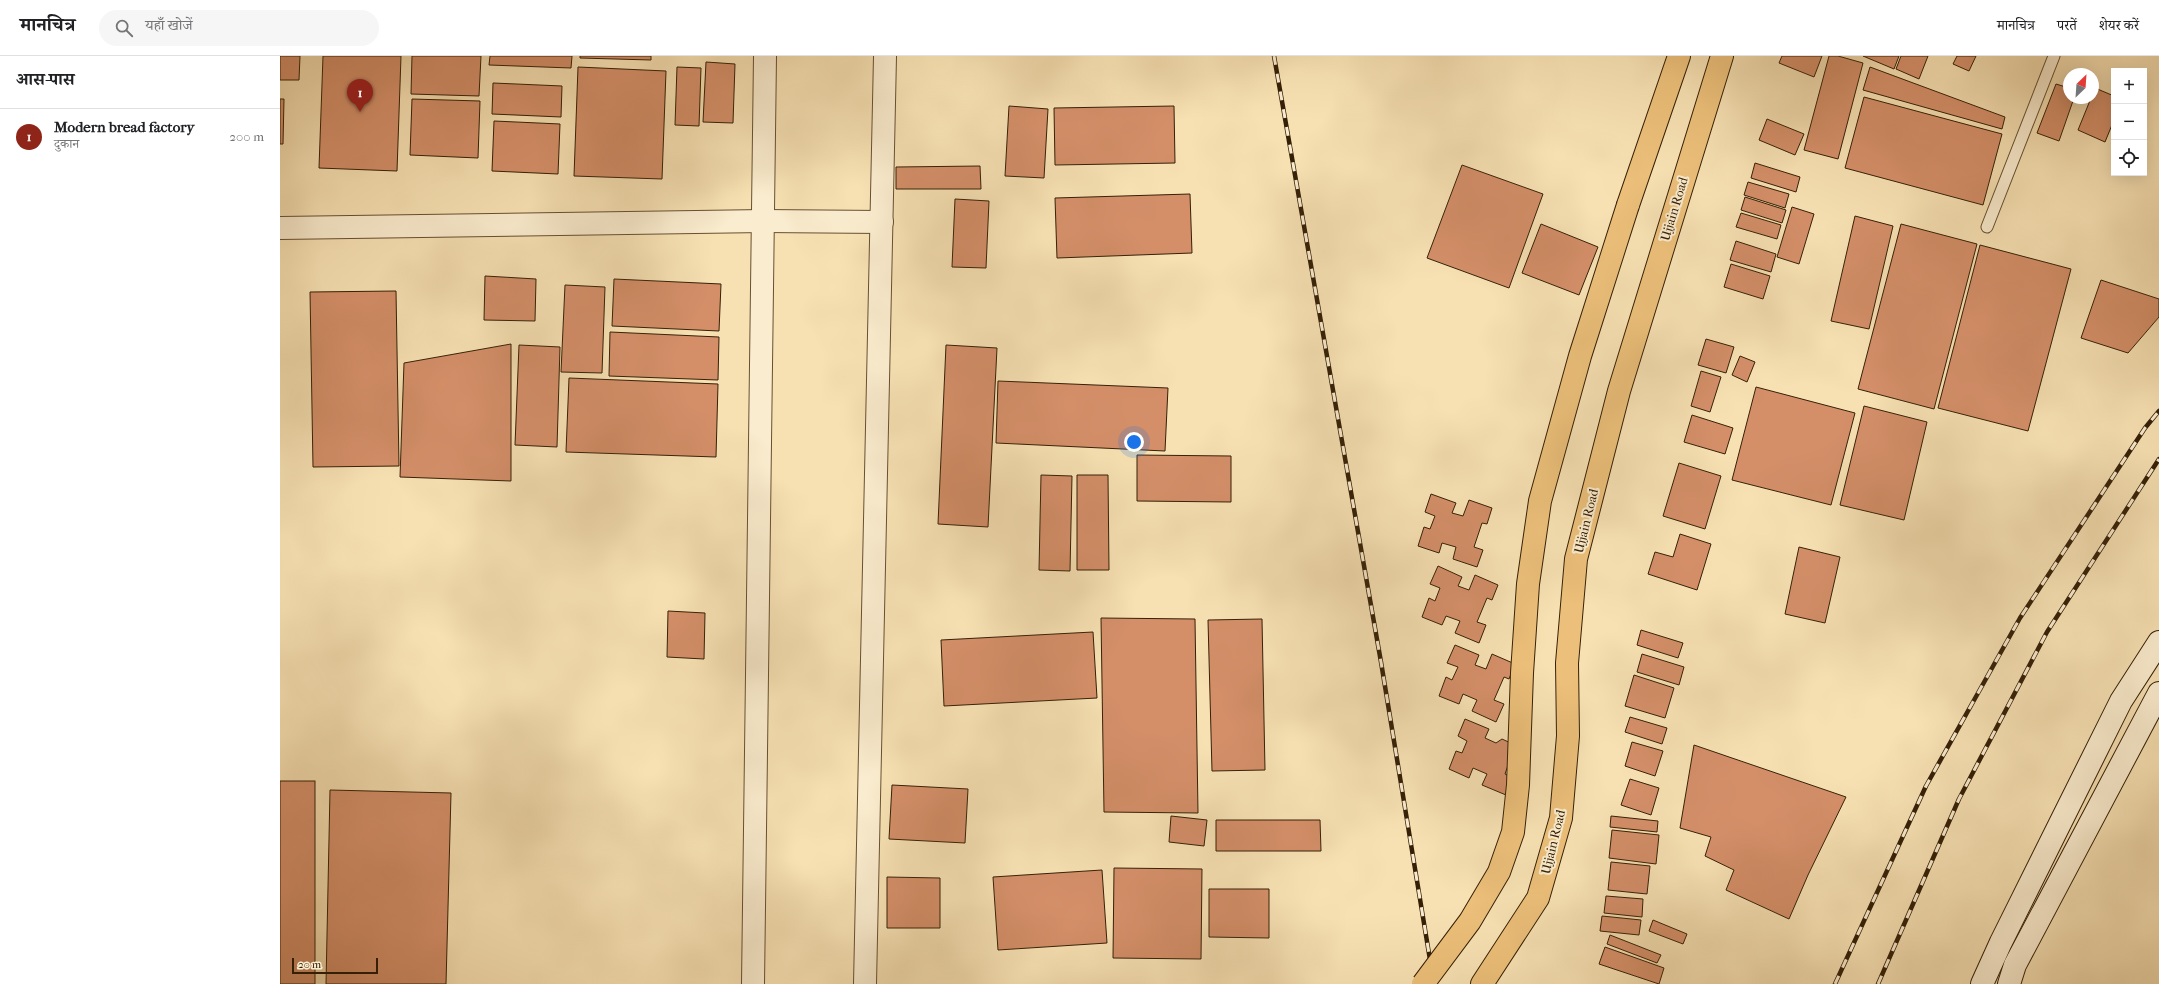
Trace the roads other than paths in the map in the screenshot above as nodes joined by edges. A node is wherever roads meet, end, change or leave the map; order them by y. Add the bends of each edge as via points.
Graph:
1 (765, 56) edge
2 (885, 56) edge
3 (1679, 56) edge
4 (1722, 56) edge
5 (2054, 56) edge
6 (764, 221) junction
7 (882, 222) junction
8 (1988, 227) dead end
9 (280, 228) edge
10 (2159, 642) edge
11 (2159, 693) edge
12 (753, 984) edge
13 (865, 984) edge
14 (1423, 984) edge
15 (1482, 984) edge
16 (1982, 984) edge
17 (2009, 984) edge

1 - 6 street
2 - 7 street
3 - 14 main road, bridge via 1580,356 1540,501 1528,584 1518,785 1513,832 1499,872 1470,921
4 - 15 main road, Ujjain Road via 1619,391 1576,559 1567,663 1568,736 1561,818 1538,898
5 - 8 lane
6 - 7 street
6 - 9 street
6 - 12 street
7 - 13 street
10 - 16 street via 2121,701
11 - 17 street via 2015,965

